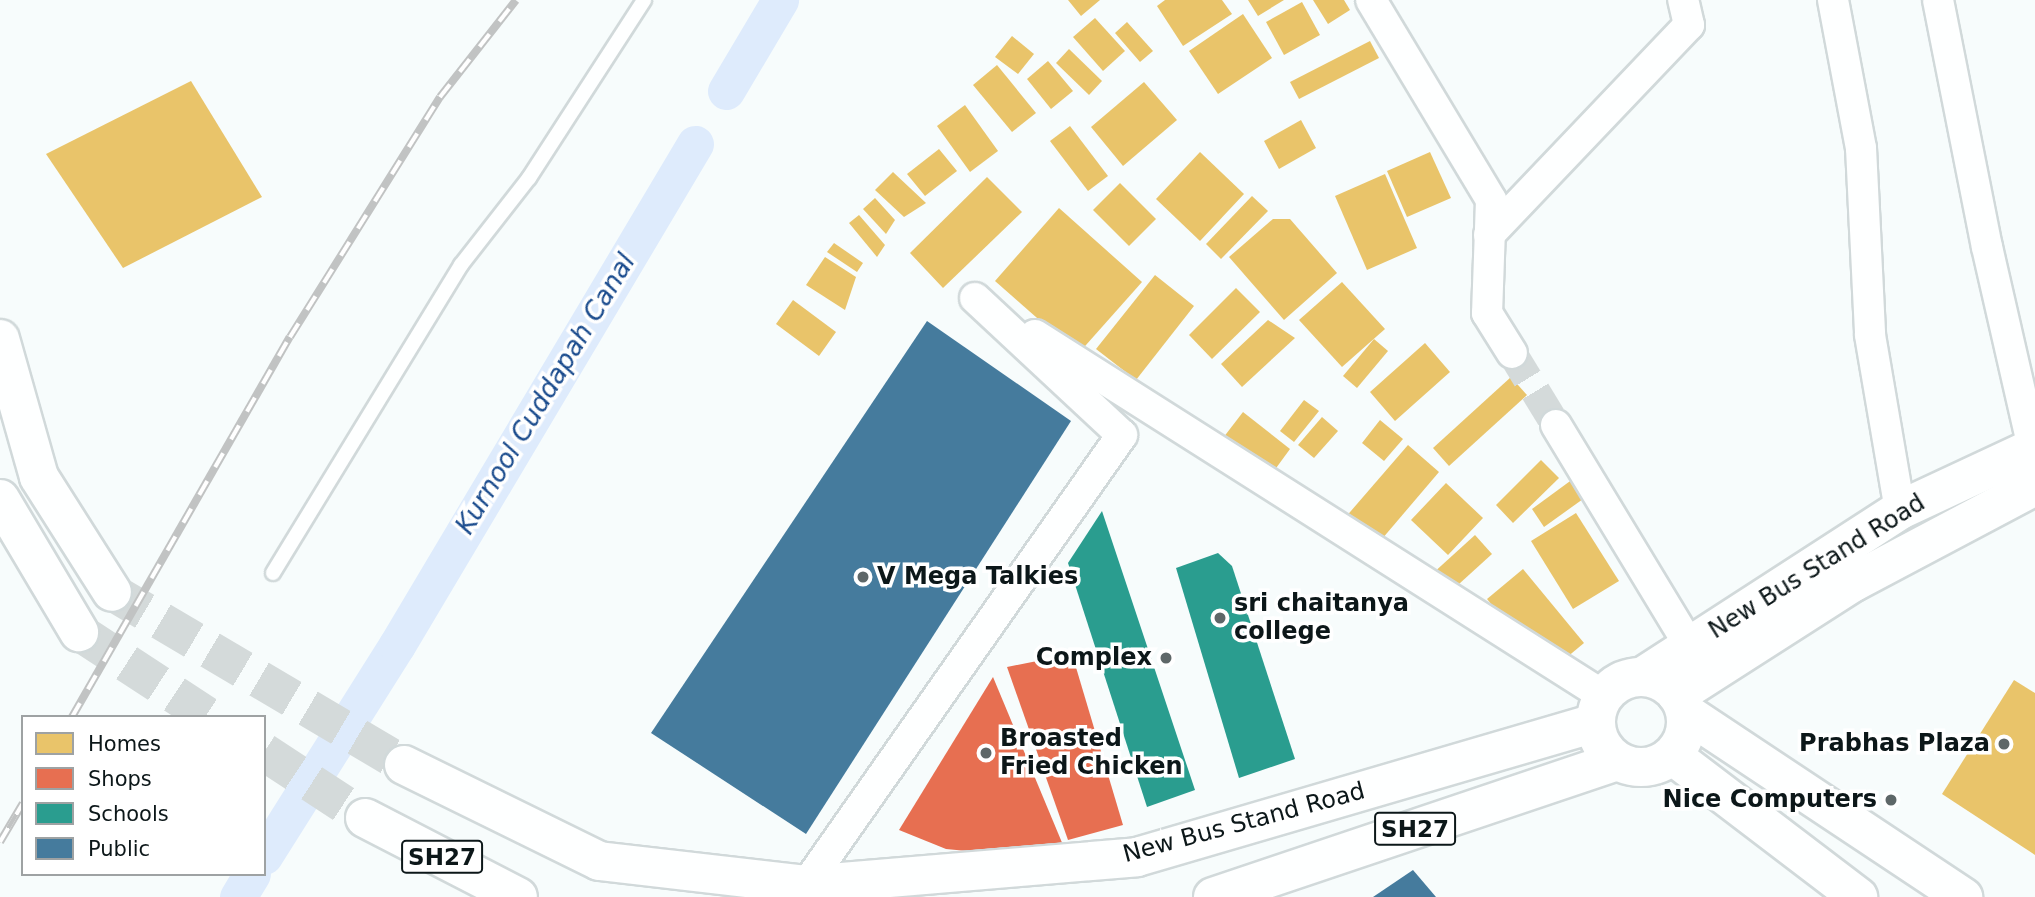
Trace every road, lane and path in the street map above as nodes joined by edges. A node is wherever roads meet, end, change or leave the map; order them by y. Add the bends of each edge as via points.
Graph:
1 (644, 0) edge
2 (1371, 0) edge
3 (1682, 0) edge
4 (1833, 0) edge
5 (1938, 0) edge
6 (1489, 249) junction
7 (0, 340) edge
8 (1511, 353) tunnel mouth
9 (1556, 425) tunnel mouth
10 (2034, 448) edge
11 (2035, 486) edge
12 (0, 499) edge
13 (1900, 510) junction
14 (273, 573) dead end
15 (112, 592) tunnel mouth
16 (79, 632) tunnel mouth
17 (1690, 646) junction
18 (1642, 677) junction
19 (1682, 704) junction
20 (1600, 709) junction
21 (1673, 756) junction
22 (1616, 761) junction
23 (404, 765) tunnel mouth
24 (365, 818) tunnel mouth
25 (806, 885) junction
26 (518, 897) edge
27 (1213, 897) edge
28 (1858, 897) edge
29 (1963, 897) edge

1 - 14 lane via 529,178 461,265
2 - 6 street via 1491,200
3 - 6 street via 1689,25
4 - 13 street via 1861,148 1870,335
5 - 10 street via 1987,247
6 - 8 street via 1487,313
7 - 15 main road via 39,477
9 - 17 street
10 - 13 main road, New Bus Stand Road
11 - 19 main road, New Bus Stand Road via 1854,582
12 - 16 main road
13 - 17 main road, New Bus Stand Road
17 - 18 main road, New Bus Stand Road
18 - 19 main road via 1657,679
18 - 20 main road via 1627,678
19 - 21 main road via 1687,728
19 - 29 main road
20 - 22 main road via 1598,738
20 - 25 main road, New Bus Stand Road / SH27 via 1137,858
20 - 25 street via 975,298 1122,435
21 - 22 main road via 1646,768
21 - 28 main road
22 - 27 main road, SH27
23 - 25 main road, New Bus Stand Road / SH27 via 599,861
24 - 26 main road, SH27

